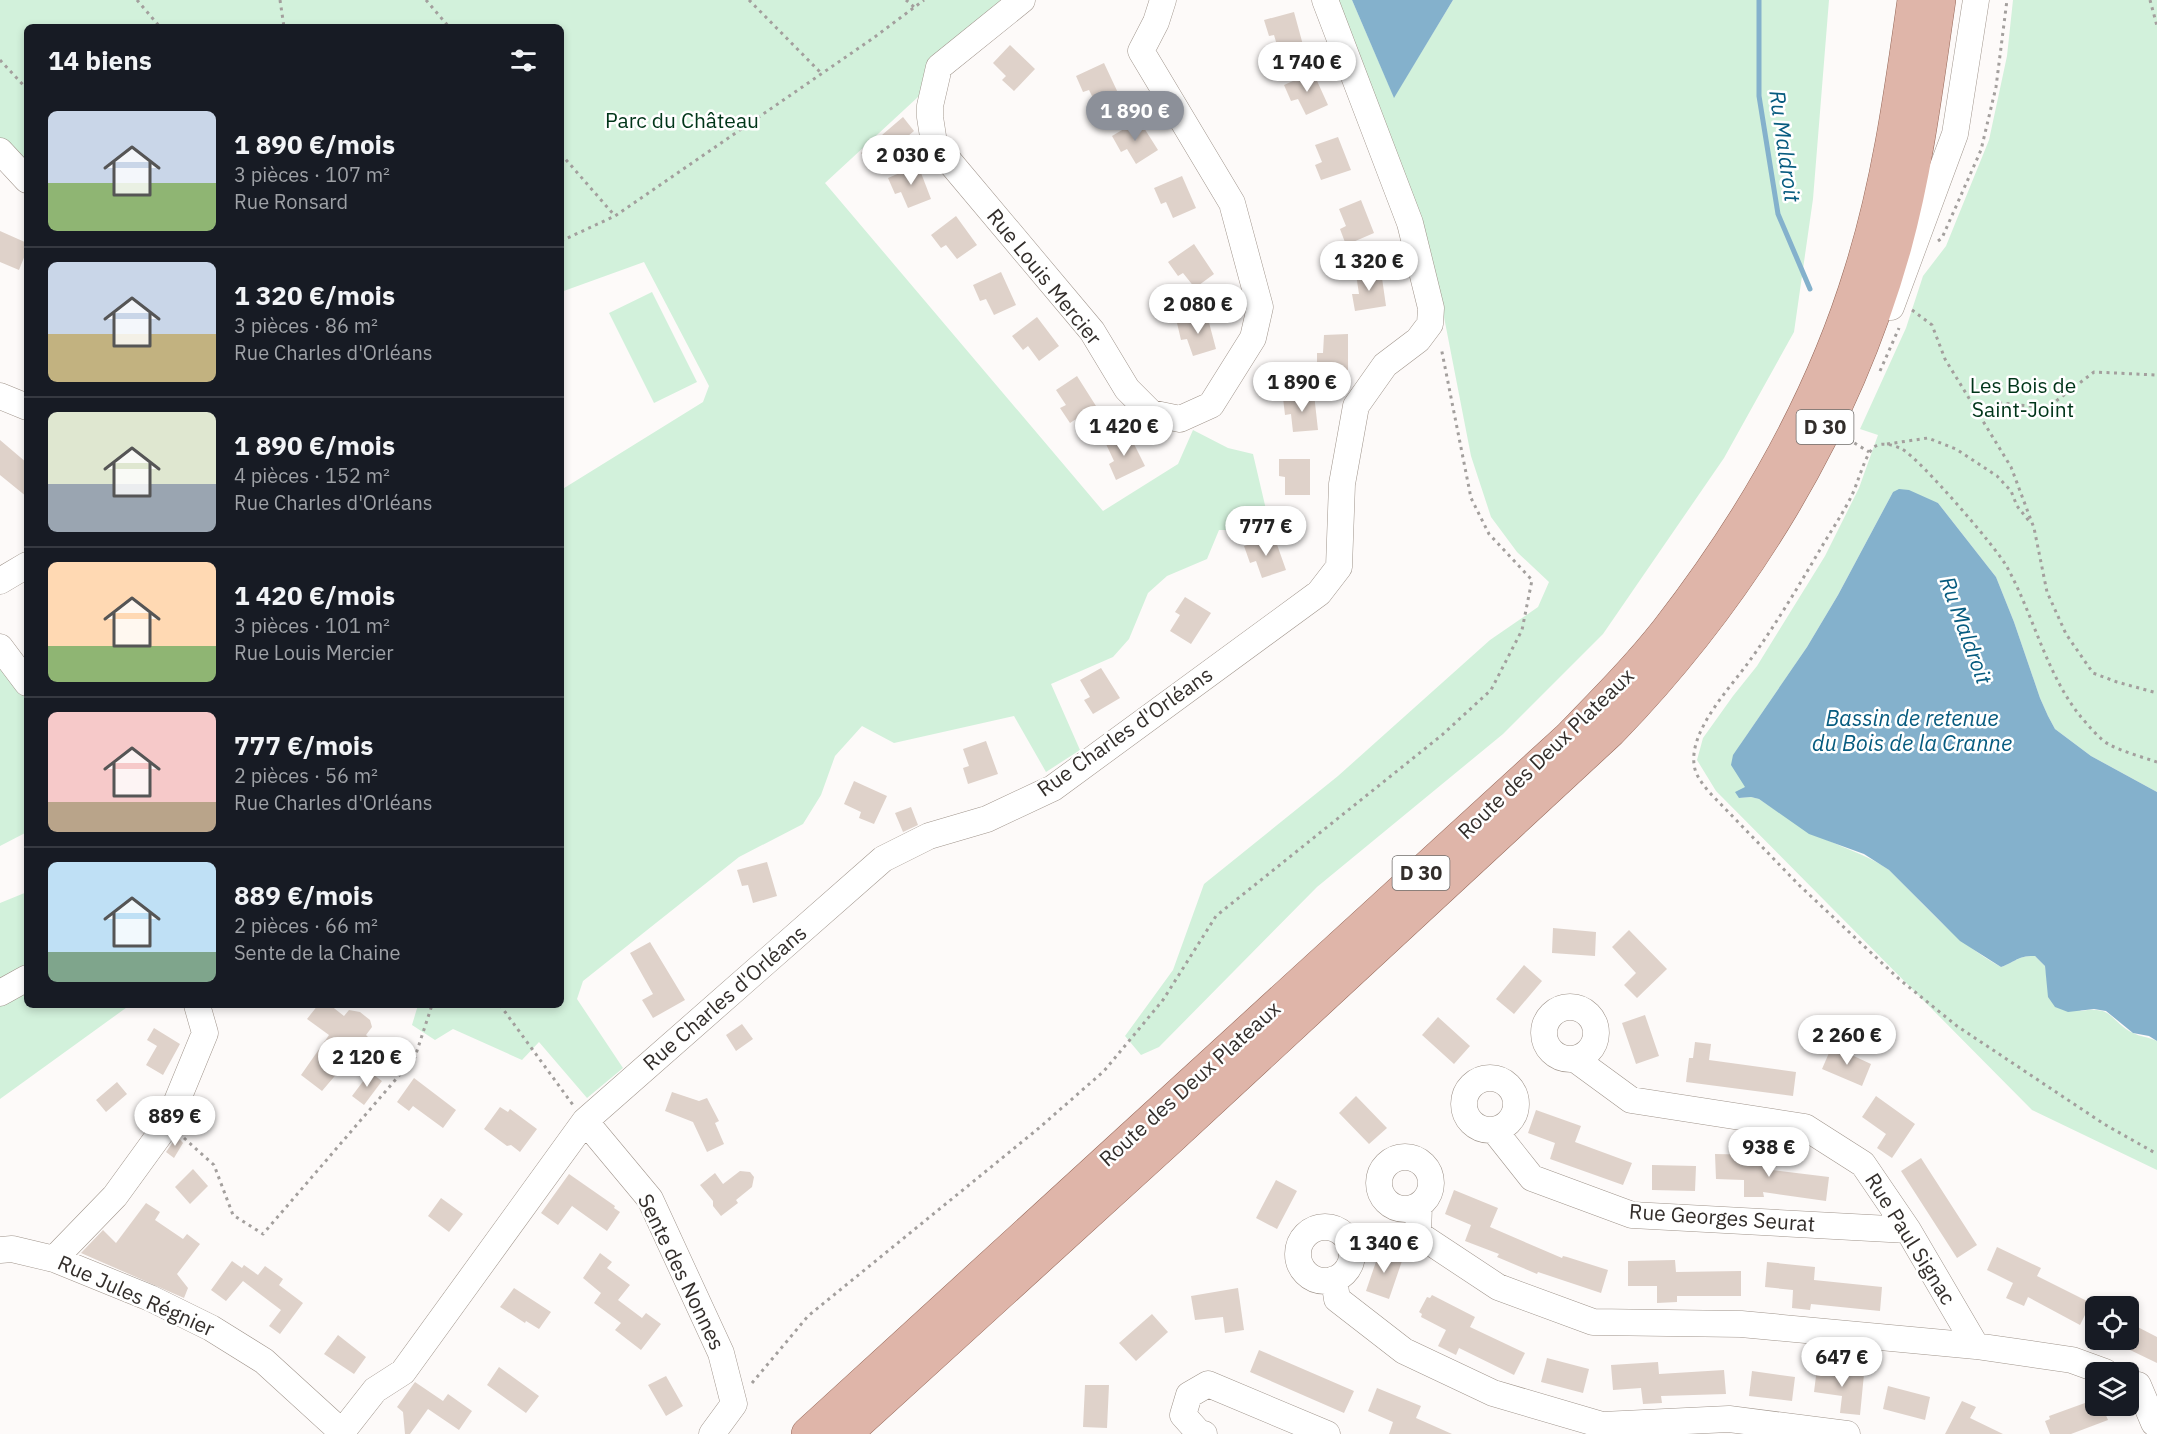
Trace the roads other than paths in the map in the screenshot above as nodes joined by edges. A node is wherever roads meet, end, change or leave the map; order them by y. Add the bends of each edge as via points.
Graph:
1 (1022, 0) edge
2 (1163, 0) edge
3 (1325, 0) edge
4 (1902, 0) edge
5 (1914, 0) edge
6 (1939, 0) edge
7 (1976, 0) edge
8 (1898, 112) junction
9 (0, 151) edge
10 (24, 177) edge
11 (0, 396) edge
12 (24, 405) edge
13 (1790, 492) junction
14 (24, 567) edge
15 (0, 581) edge
16 (0, 647) edge
17 (24, 679) edge
18 (24, 980) edge
19 (0, 993) edge
20 (198, 1008) edge
21 (1575, 1059) dead end
22 (585, 1121) junction
23 (1494, 1130) dead end
24 (1419, 1205) dead end
25 (1908, 1230) junction
26 (0, 1250) edge
27 (54, 1259) junction
28 (1334, 1279) dead end
29 (1976, 1346) junction
30 (2085, 1365) edge
31 (2141, 1388) edge
32 (2149, 1427) edge
33 (343, 1433) edge
34 (712, 1434) edge
35 (808, 1434) edge
36 (845, 1434) edge
37 (1204, 1434) edge
38 (1327, 1434) edge
39 (1847, 1434) edge

1 - 2 street, Rue Louis Mercier via 939,67 930,117 933,143 1092,331 1127,389 1151,413 1180,419 1211,405 1253,338 1260,307 1232,203 1141,51
3 - 22 street, Rue Charles d'Orléans via 1410,223 1431,308 1430,324 1418,340 1385,365 1356,406 1342,484 1339,567 1320,593 1053,788 987,819 928,836 883,859
4 - 8 street via 1892,79
5 - 8 main road, Route des Deux Plateaux / D 30
6 - 13 main road, Route des Deux Plateaux / D 30 via 1911,179 1895,247 1848,376
7 - 13 street via 1955,134 1876,346 1813,472
8 - 35 main road, Route des Deux Plateaux / D 30 via 1861,270 1826,364 1759,498 1722,557 1666,632 1569,738
9 - 10 street
11 - 12 street
13 - 36 main road, Route des Deux Plateaux / D 30 via 1747,564 1704,624 1610,731
14 - 15 street
16 - 17 street
18 - 19 street
20 - 27 street via 205,1033 168,1123 115,1196
21 - 25 street, Rue Paul Signac via 1630,1100 1805,1127 1863,1164
22 - 33 street, Rue Charles d'Orléans via 403,1372 375,1390
22 - 34 street, Sente des Nonnes via 650,1199 722,1353 734,1404
23 - 25 street, Rue Georges Seurat via 1532,1178 1632,1215
24 - 29 street via 1418,1234 1498,1287 1593,1322 1741,1324
25 - 29 street, Rue Paul Signac
26 - 27 street, Rue Jules Régnier
27 - 33 street, Rue Jules Régnier via 211,1328 264,1361
28 - 39 street via 1337,1299 1404,1351 1493,1393 1602,1425 1729,1419
29 - 30 street
31 - 32 street
37 - 38 street via 1183,1415 1189,1395 1208,1384

